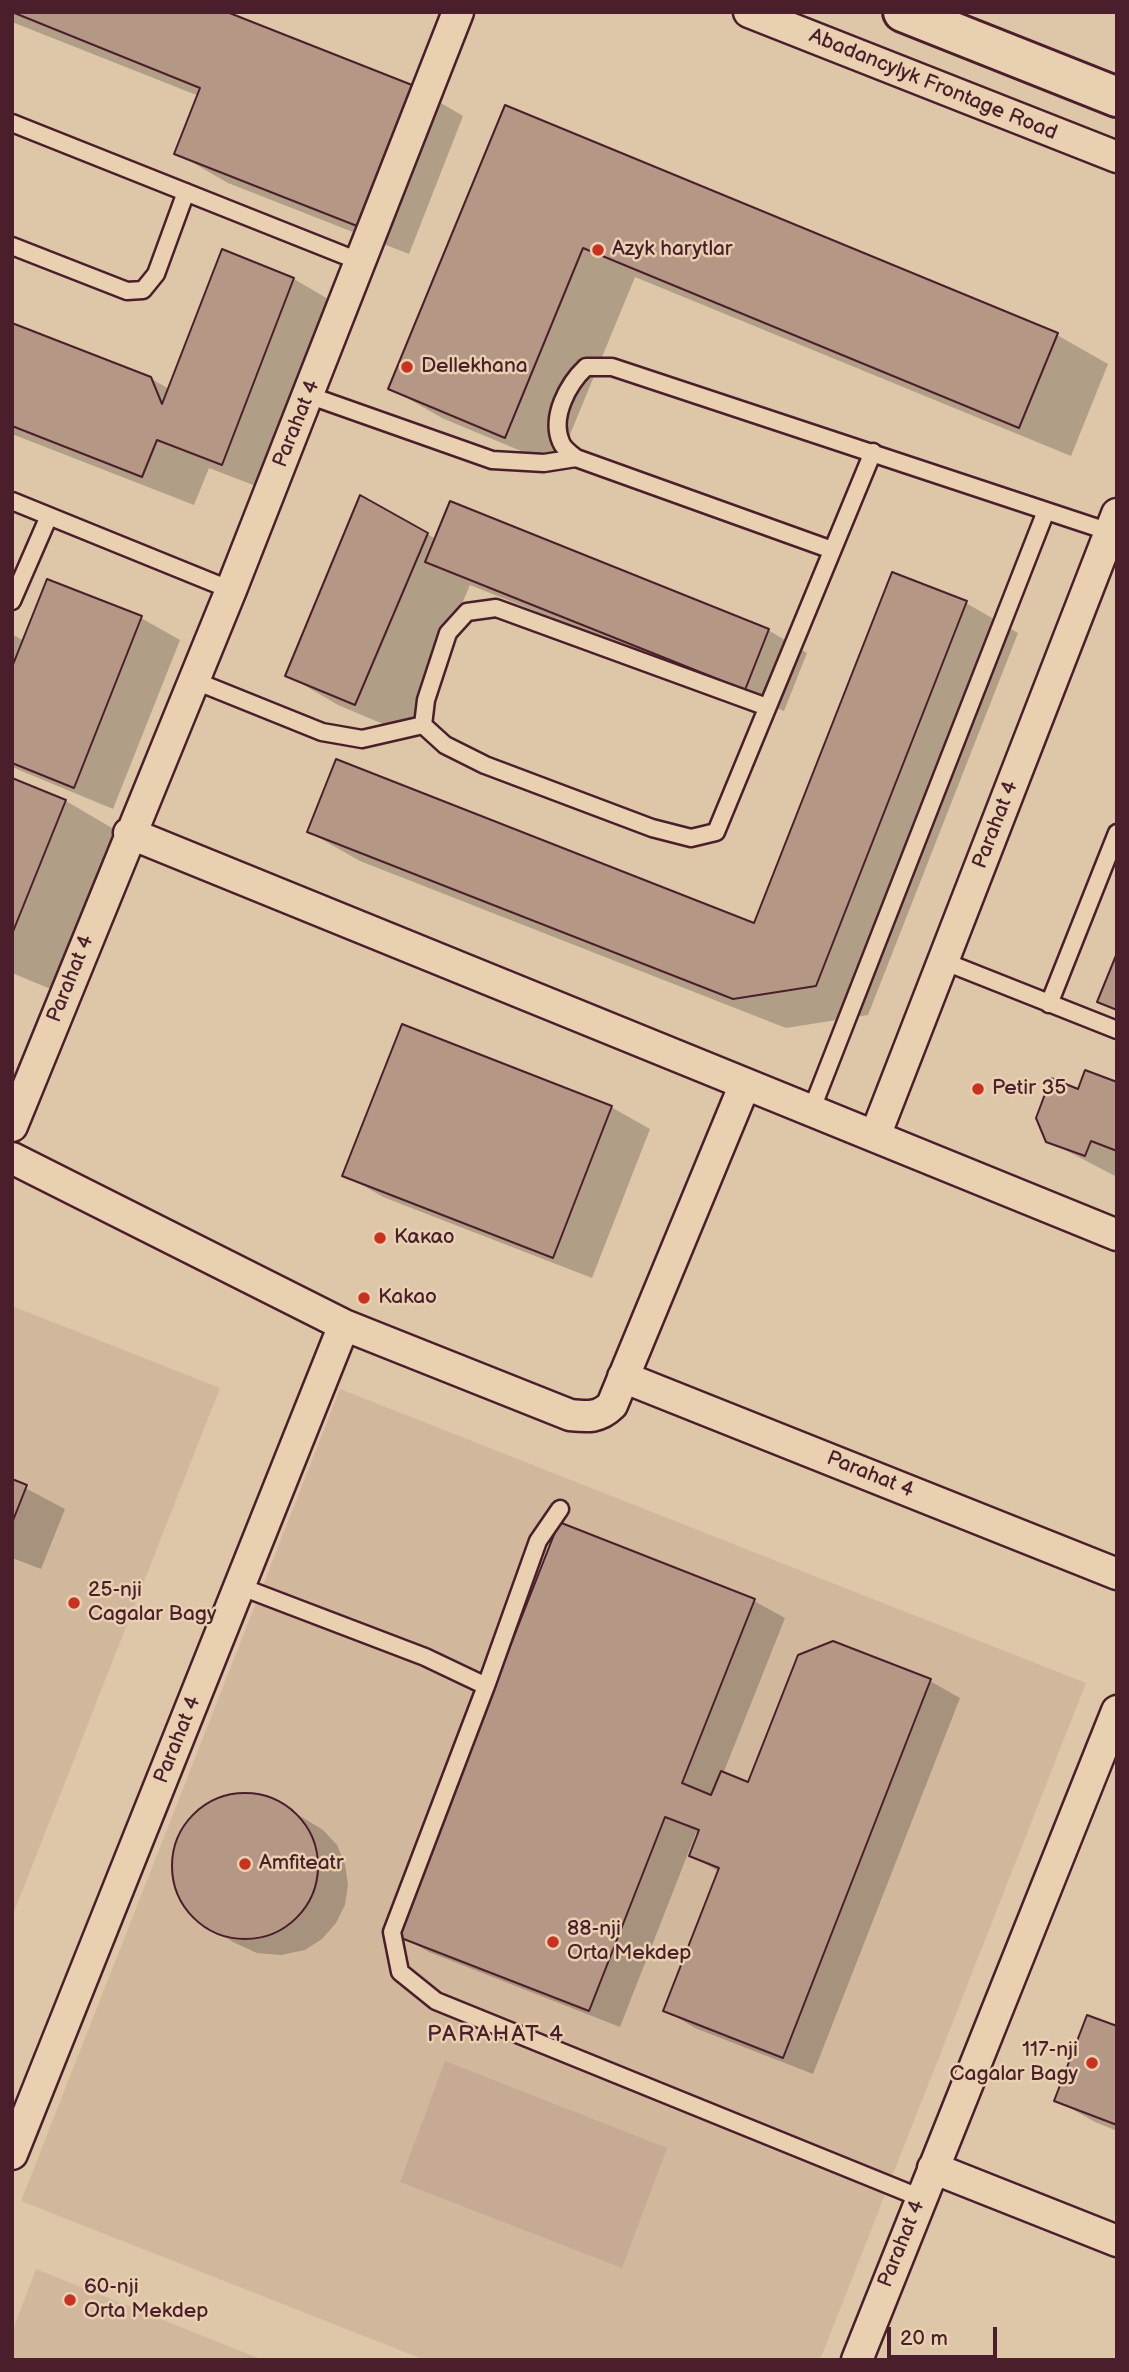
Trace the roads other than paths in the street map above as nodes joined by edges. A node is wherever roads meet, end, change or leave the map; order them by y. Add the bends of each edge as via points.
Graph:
1 (458, 12) edge
2 (749, 12) edge
3 (903, 12) edge
4 (1117, 97) edge
5 (12, 122) edge
6 (1117, 157) edge
7 (186, 192) junction
8 (12, 246) edge
9 (361, 262) junction
10 (308, 395) junction
11 (873, 452) junction
12 (576, 458) junction
13 (12, 501) edge
14 (1046, 511) junction
15 (49, 516) junction
16 (1113, 523) edge
17 (832, 550) junction
18 (231, 590) junction
19 (12, 601) edge
20 (193, 680) junction
21 (767, 707) junction
22 (423, 725) junction
23 (129, 833) junction
24 (1117, 833) edge
25 (943, 961) junction
26 (1049, 1004) junction
27 (1117, 1030) edge
28 (744, 1084) junction
29 (811, 1111) junction
30 (12, 1126) edge
31 (875, 1136) junction
32 (12, 1158) edge
33 (1117, 1235) edge
34 (344, 1325) junction
35 (623, 1377) junction
36 (560, 1509) dead end
37 (1117, 1574) edge
38 (239, 1586) junction
39 (486, 1686) junction
40 (1117, 1711) edge
41 (12, 2154) edge
42 (933, 2168) junction
43 (921, 2198) junction
44 (1117, 2241) edge
45 (857, 2360) edge

1 - 9 street, Parahat 4
2 - 6 street, Abadancylyk Frontage Road
3 - 4 main road
5 - 7 lane
7 - 8 lane via 156,274 143,290 127,291
7 - 9 lane
9 - 10 street, Parahat 4
10 - 12 lane via 492,460 544,463
10 - 18 street, Parahat 4
11 - 12 lane via 612,367 586,367 571,381 557,423 561,444
11 - 14 lane
11 - 17 lane
12 - 17 lane
13 - 15 lane
14 - 16 lane
14 - 29 lane
15 - 18 lane
15 - 19 lane
16 - 25 street, Parahat 4
17 - 21 lane
18 - 20 street, Parahat 4
20 - 22 lane via 322,732 362,739
20 - 23 street, Parahat 4
21 - 22 lane via 496,608 467,612 448,634 426,700
21 - 22 lane via 716,832 691,838 652,828 485,765 445,745
23 - 28 street
23 - 30 street, Parahat 4
24 - 26 lane
25 - 26 lane
25 - 31 street, Parahat 4
26 - 27 lane
28 - 29 street
28 - 35 street
29 - 31 street
31 - 33 street
32 - 34 street
34 - 35 street via 570,1415 603,1414 612,1405
34 - 38 street, Parahat 4
35 - 37 street, Parahat 4
36 - 39 lane via 538,1541
38 - 39 lane via 425,1657
38 - 41 street, Parahat 4
39 - 43 lane via 392,1932 400,1972 436,2001
40 - 42 street, Parahat 4
42 - 43 street, Parahat 4
42 - 44 street
43 - 45 street, Parahat 4

